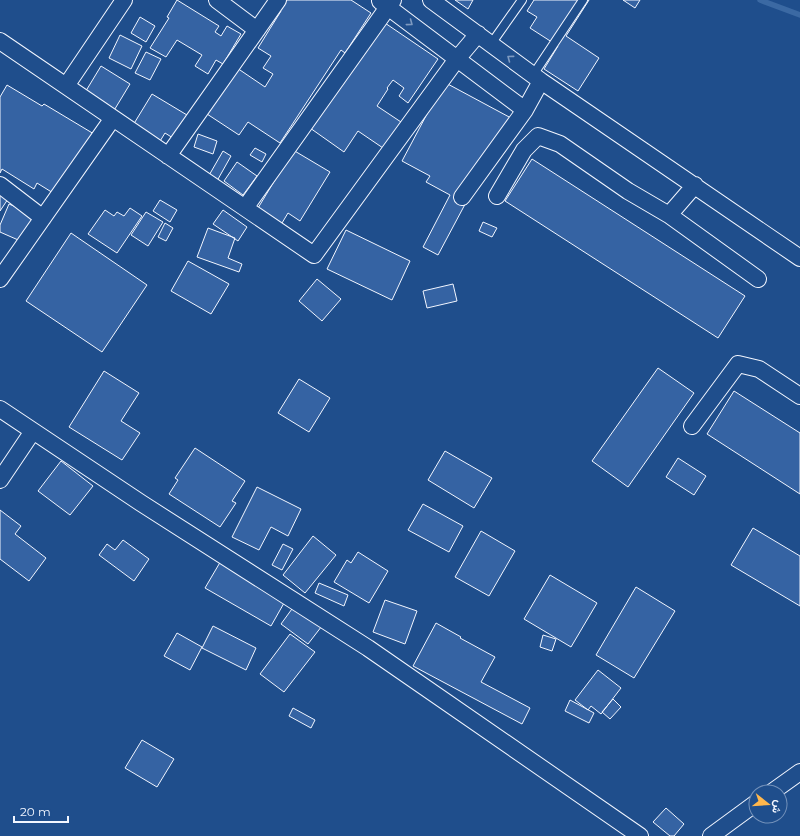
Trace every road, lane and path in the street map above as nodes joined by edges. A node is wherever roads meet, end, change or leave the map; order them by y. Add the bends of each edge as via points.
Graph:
1 (217, 0) edge
2 (278, 0) edge
3 (431, 0) edge
4 (522, 0) edge
5 (583, 0) edge
6 (118, 2) edge
7 (387, 2) edge
8 (257, 30) junction
9 (478, 34) junction
10 (0, 41) edge
11 (491, 44) junction
12 (457, 59) junction
13 (537, 78) junction
14 (66, 86) junction
15 (525, 110) junction
16 (113, 118) junction
17 (168, 156) junction
18 (0, 185) edge
19 (695, 185) junction
20 (497, 196) dead end
21 (462, 197) dead end
22 (245, 208) junction
23 (669, 215) junction
24 (43, 218) junction
25 (800, 258) edge
26 (0, 279) edge
27 (758, 279) dead end
28 (800, 396) edge
29 (0, 409) edge
30 (692, 426) dead end
31 (33, 431) junction
32 (0, 480) edge
33 (800, 772) edge
34 (783, 784) edge
35 (748, 809) edge
36 (640, 836) edge
37 (711, 836) edge

1 - 8 street
2 - 8 street
3 - 9 street
4 - 11 lane
5 - 13 lane
6 - 14 street
7 -> 12 street
7 - 22 street
8 - 17 street
9 - 11 street
9 - 12 street
10 - 14 street
13 -> 11 street
12 - 15 street
12 - 22 street via 314,255
13 - 15 street
13 - 19 street
14 - 16 street
15 - 21 street
16 - 17 street
16 - 24 street
17 - 22 street
18 - 24 street
19 - 23 street
19 - 25 street
20 - 23 street via 524,150 538,136 560,144 628,191
23 - 27 street
24 - 26 street
28 - 30 street via 758,369 738,364
29 - 31 street
31 - 32 street
31 - 36 street via 368,648
33 - 34 street
35 - 37 street

